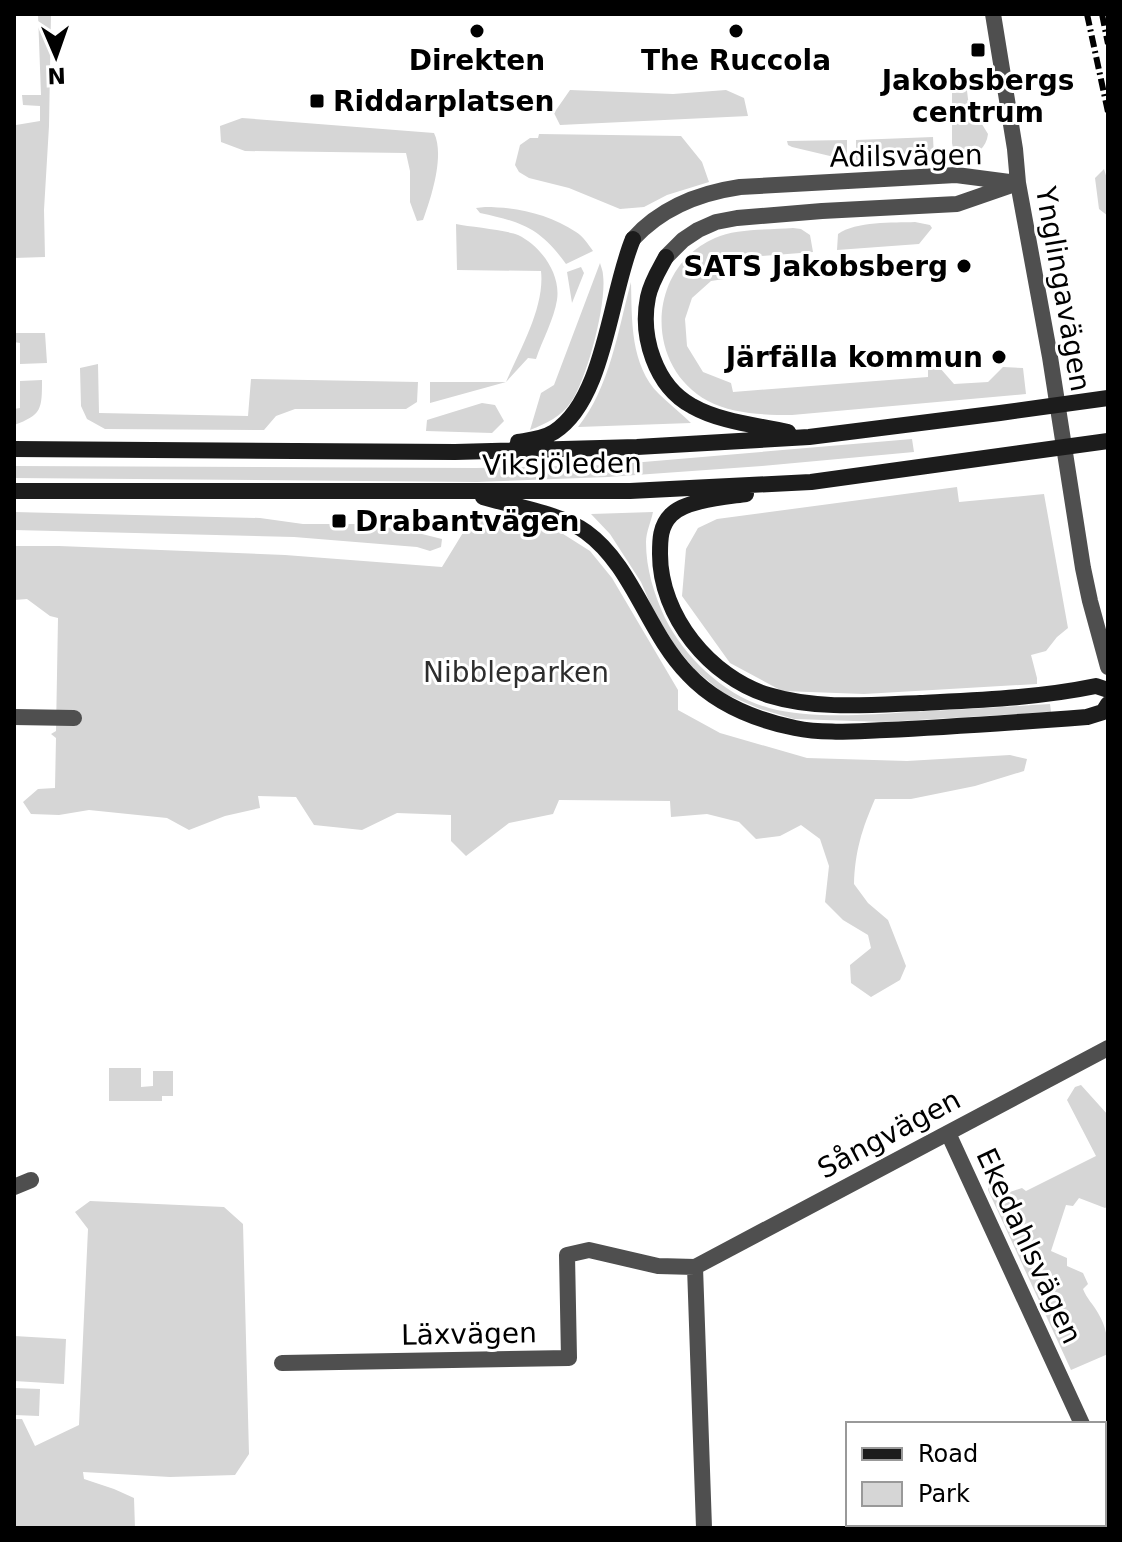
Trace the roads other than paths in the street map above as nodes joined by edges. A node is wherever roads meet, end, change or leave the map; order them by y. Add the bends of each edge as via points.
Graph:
1 (993, 14) edge
2 (1018, 183) junction
3 (633, 239) joint
4 (666, 257) joint
5 (1108, 398) edge
6 (809, 437) junction
7 (1108, 441) edge
8 (14, 449) edge
9 (455, 452) junction
10 (811, 482) junction
11 (14, 491) edge
12 (462, 492) junction
13 (1108, 667) edge
14 (1108, 690) edge
15 (1108, 704) edge
16 (14, 717) edge
17 (74, 718) dead end
18 (1108, 1048) edge
19 (948, 1133) junction
20 (31, 1180) dead end
21 (14, 1187) edge
22 (695, 1267) junction
23 (282, 1363) dead end
24 (1081, 1422) edge
25 (704, 1528) edge

1 - 2 street, Ynglingavägen
2 - 3 street, Adilsvägen via 956,175 716,191 659,216
2 - 4 street, Adilsvägen via 957,204 716,222 683,240
2 - 13 street, Ynglingavägen via 1083,568
3 - 9 main road via 594,376 575,413 540,438
4 - 6 main road via 654,278 646,315 651,354 667,384 690,406 711,414
5 - 6 main road, Viksjöleden
6 - 9 main road, Viksjöleden
7 - 10 main road, Viksjöleden
8 - 9 main road, Viksjöleden
10 - 12 main road, Viksjöleden
10 - 14 main road via 690,504 672,513 661,531 661,570 670,606 707,657 727,674 765,695 828,705 1008,698 1096,686
11 - 12 main road, Viksjöleden
12 - 15 main road via 585,530 609,552 667,650 689,676 736,710 768,722 837,731 942,728 1087,717 1103,712
16 - 17 street
18 - 19 street, Sångvägen
19 - 22 street, Sångvägen
19 - 24 street, Ekedahlsvägen
20 - 21 street
22 - 23 street, Läxvägen via 658,1266 589,1250 567,1255 569,1358
22 - 25 street

